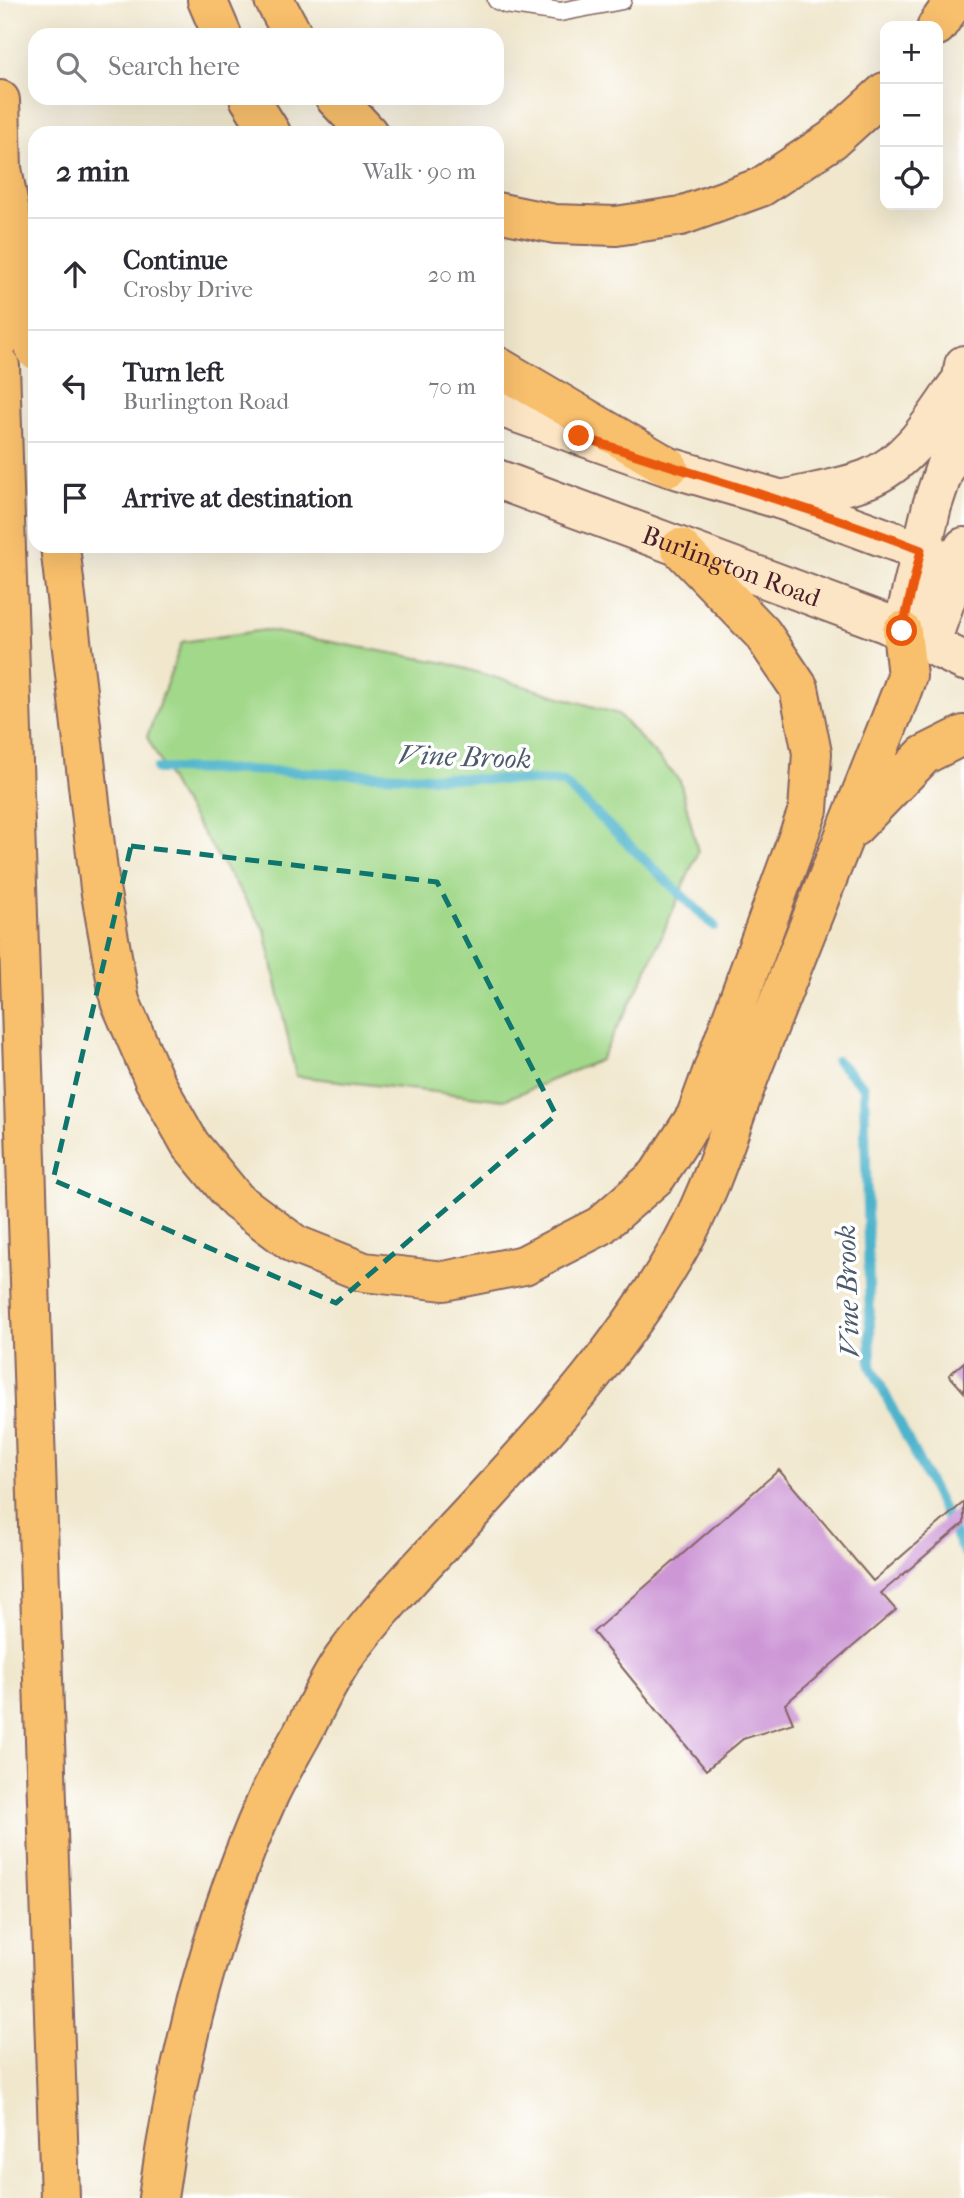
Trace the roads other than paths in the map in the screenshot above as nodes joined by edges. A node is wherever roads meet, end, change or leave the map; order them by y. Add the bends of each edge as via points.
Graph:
1 (207, 0) edge
2 (274, 0) edge
3 (497, 0) edge
4 (622, 0) edge
5 (955, 0) edge
6 (940, 21) edge
7 (219, 28) edge
8 (289, 28) edge
9 (880, 97) edge
10 (0, 100) edge
11 (253, 105) edge
12 (342, 105) edge
13 (266, 126) edge
14 (361, 126) edge
15 (2, 167) junction
16 (504, 213) edge
17 (0, 215) edge
18 (28, 225) edge
19 (0, 292) edge
20 (28, 302) edge
21 (28, 311) edge
22 (0, 339) edge
23 (0, 366) edge
24 (504, 370) edge
25 (962, 373) edge
26 (504, 408) edge
27 (669, 467) junction
28 (504, 482) edge
29 (782, 499) junction
30 (680, 548) junction
31 (921, 550) junction
32 (61, 553) edge
33 (962, 559) edge
34 (916, 638) junction
35 (964, 660) edge
36 (964, 735) edge
37 (841, 842) junction
38 (60, 2198) edge
39 (158, 2198) edge

1 - 7 highway
2 - 8 highway
3 - 4 lane via 559,12
5 - 6 highway
9 - 16 highway via 832,140 761,187 681,216 616,226 555,224
10 - 15 highway
11 - 13 highway
12 - 14 highway
15 - 21 highway, bridge
15 - 22 highway, bridge
17 - 18 main road
19 - 20 main road
23 - 38 highway
24 - 27 highway
25 - 29 main road via 923,437 884,470 866,479
25 - 31 main road via 952,446
26 - 27 main road
27 - 29 main road
28 - 30 main road, Burlington Road
29 - 31 main road
30 - 32 highway via 762,633 799,688 812,752 808,810 696,1116 657,1176 600,1226 524,1265 444,1281 364,1272 296,1245 237,1201 190,1144 154,1080 117,988 100,888
30 - 34 main road, Burlington Road
31 - 33 main road
31 - 34 main road
33 - 34 main road
34 - 35 main road, Burlington Road
34 - 37 highway via 907,676
36 - 37 highway via 924,755
37 - 39 highway via 747,1081 713,1182 677,1253 636,1320 572,1398 341,1662 270,1794 224,1909 204,1979

